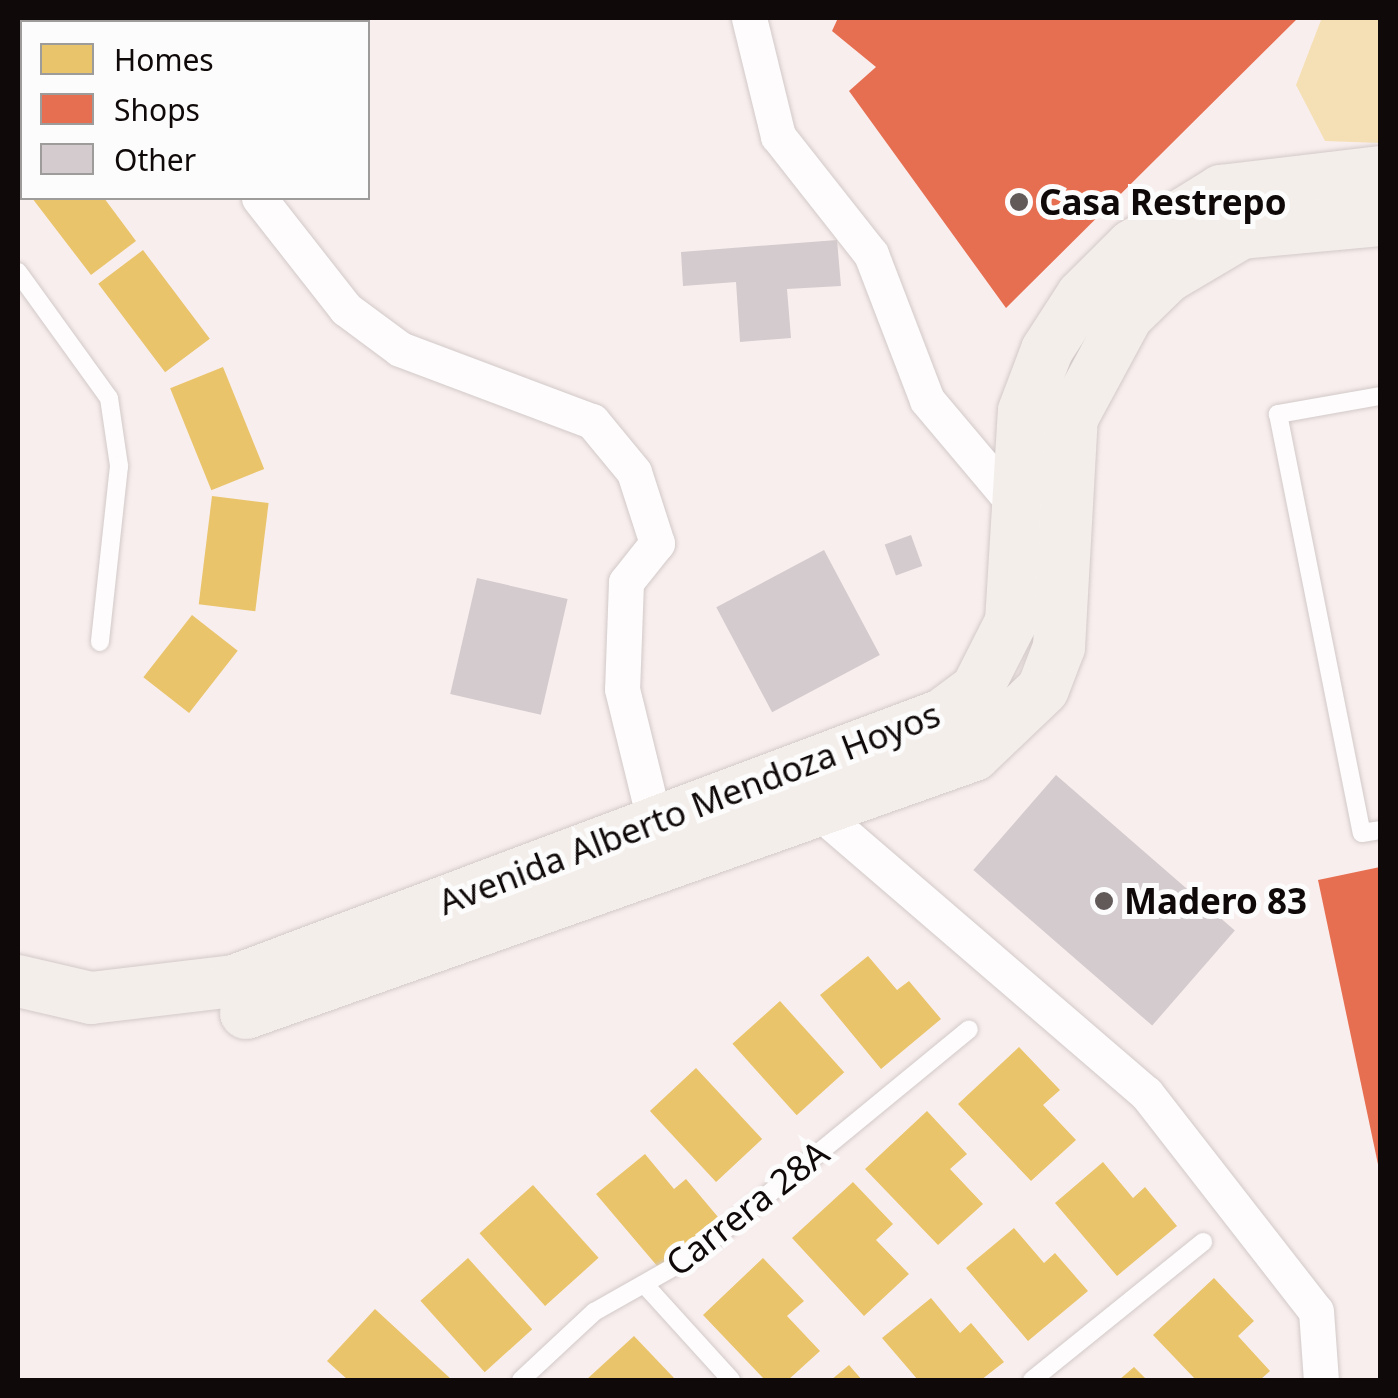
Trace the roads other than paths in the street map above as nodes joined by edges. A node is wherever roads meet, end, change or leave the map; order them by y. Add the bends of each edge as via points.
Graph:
1 (749, 18) edge
2 (1380, 172) edge
3 (261, 200) edge
4 (1380, 220) edge
5 (18, 272) edge
6 (1380, 396) edge
7 (1014, 502) junction
8 (100, 642) dead end
9 (820, 812) junction
10 (655, 824) junction
11 (1380, 830) edge
12 (18, 982) edge
13 (18, 1020) edge
14 (969, 1029) dead end
15 (1203, 1242) dead end
16 (644, 1285) junction
17 (521, 1380) edge
18 (731, 1380) edge
19 (1032, 1380) edge
20 (1321, 1380) edge

1 - 7 street via 778,136 871,254 928,400
2 - 7 main road, Avenida Alberto Mendoza Hoyos via 1221,191 1132,246 1082,296 1047,350 1024,411
3 - 10 street via 346,310 386,339 592,421 634,472 657,543 626,582 622,690
4 - 9 main road, Avenida Alberto Mendoza Hoyos via 1242,234 1167,276 1127,316 1072,418 1061,510 1065,610 1043,690 974,754
5 - 8 lane via 109,398 119,466
6 - 11 lane via 1278,414 1362,833
7 - 10 main road, Avenida Alberto Mendoza Hoyos via 1012,622 977,689 942,715
9 - 13 main road, Avenida Alberto Mendoza Hoyos via 251,1012 84,1033
9 - 20 street via 1146,1094 1316,1311
10 - 12 main road, Avenida Alberto Mendoza Hoyos via 234,981 91,998
14 - 16 lane, Carrera 28A via 693,1256
15 - 19 lane
16 - 17 lane, Carrera 28A via 594,1312
16 - 18 lane

